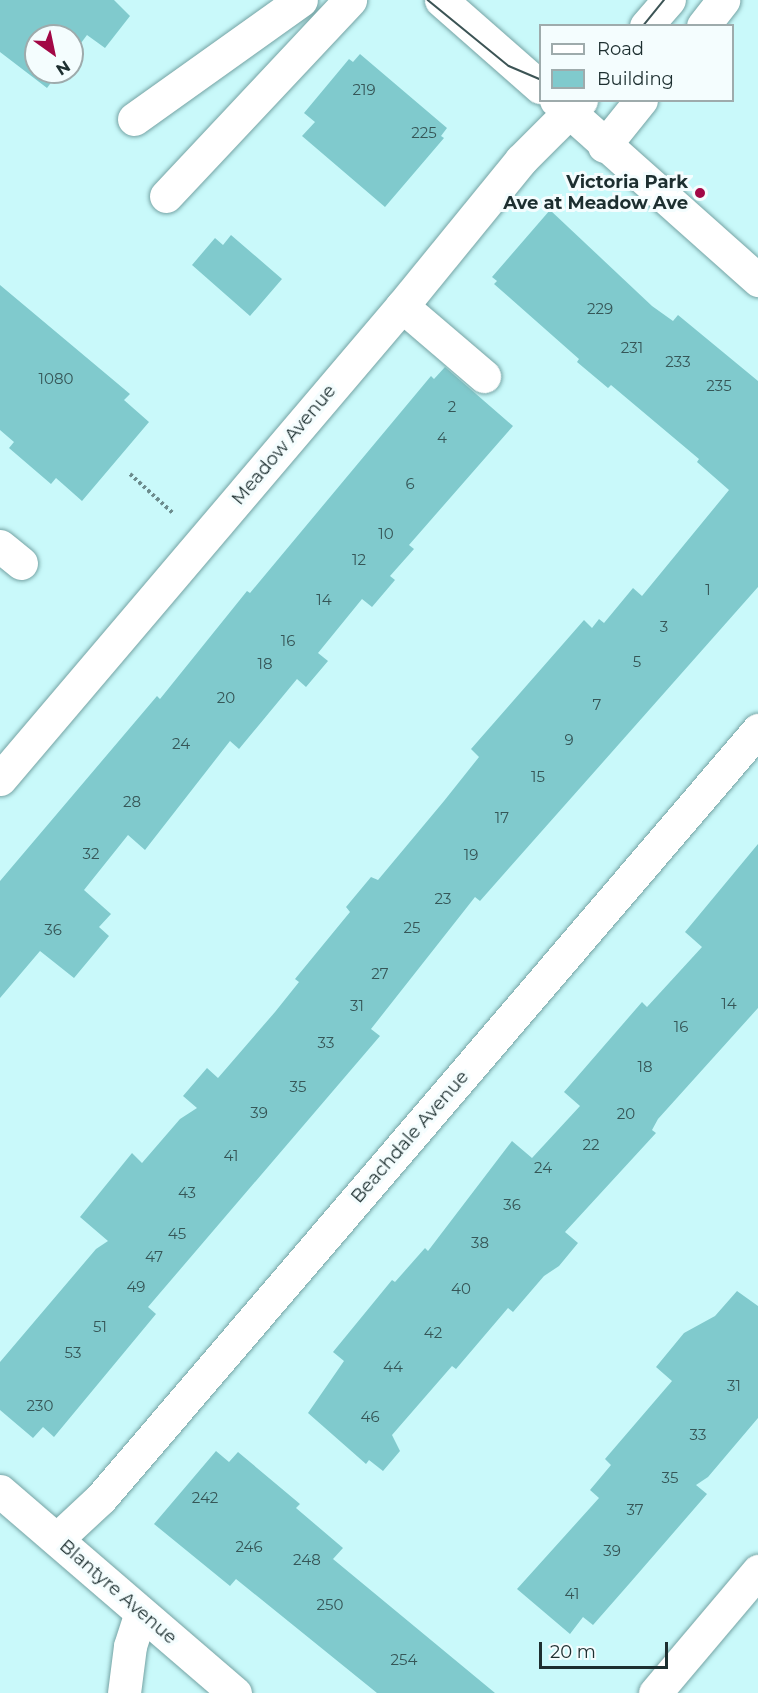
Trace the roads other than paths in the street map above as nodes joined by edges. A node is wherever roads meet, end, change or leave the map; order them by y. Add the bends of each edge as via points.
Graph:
1 (301, 0) edge
2 (350, 0) edge
3 (441, 0) edge
4 (669, 0) edge
5 (723, 0) edge
6 (648, 24) edge
7 (705, 24) edge
8 (539, 86) edge
9 (639, 102) edge
10 (569, 105) edge
11 (134, 119) dead end
12 (604, 147) junction
13 (166, 196) dead end
14 (758, 280) edge
15 (402, 306) junction
16 (484, 376) dead end
17 (758, 730) edge
18 (0, 779) edge
19 (0, 1491) edge
20 (57, 1539) junction
21 (758, 1571) edge
22 (141, 1613) junction
23 (124, 1693) edge
24 (235, 1693) edge
25 (656, 1693) edge

1 - 11 street
2 - 13 street
3 - 8 street
4 - 6 street
5 - 7 street
9 - 12 street
10 - 12 street
10 - 15 street, Meadow Avenue
12 - 14 street
15 - 16 street
15 - 18 street, Meadow Avenue
17 - 20 street, Beachdale Avenue via 101,1498
19 - 20 street, Blantyre Avenue
20 - 22 street, Blantyre Avenue
21 - 25 street
22 - 23 street via 130,1646
22 - 24 street, Blantyre Avenue

